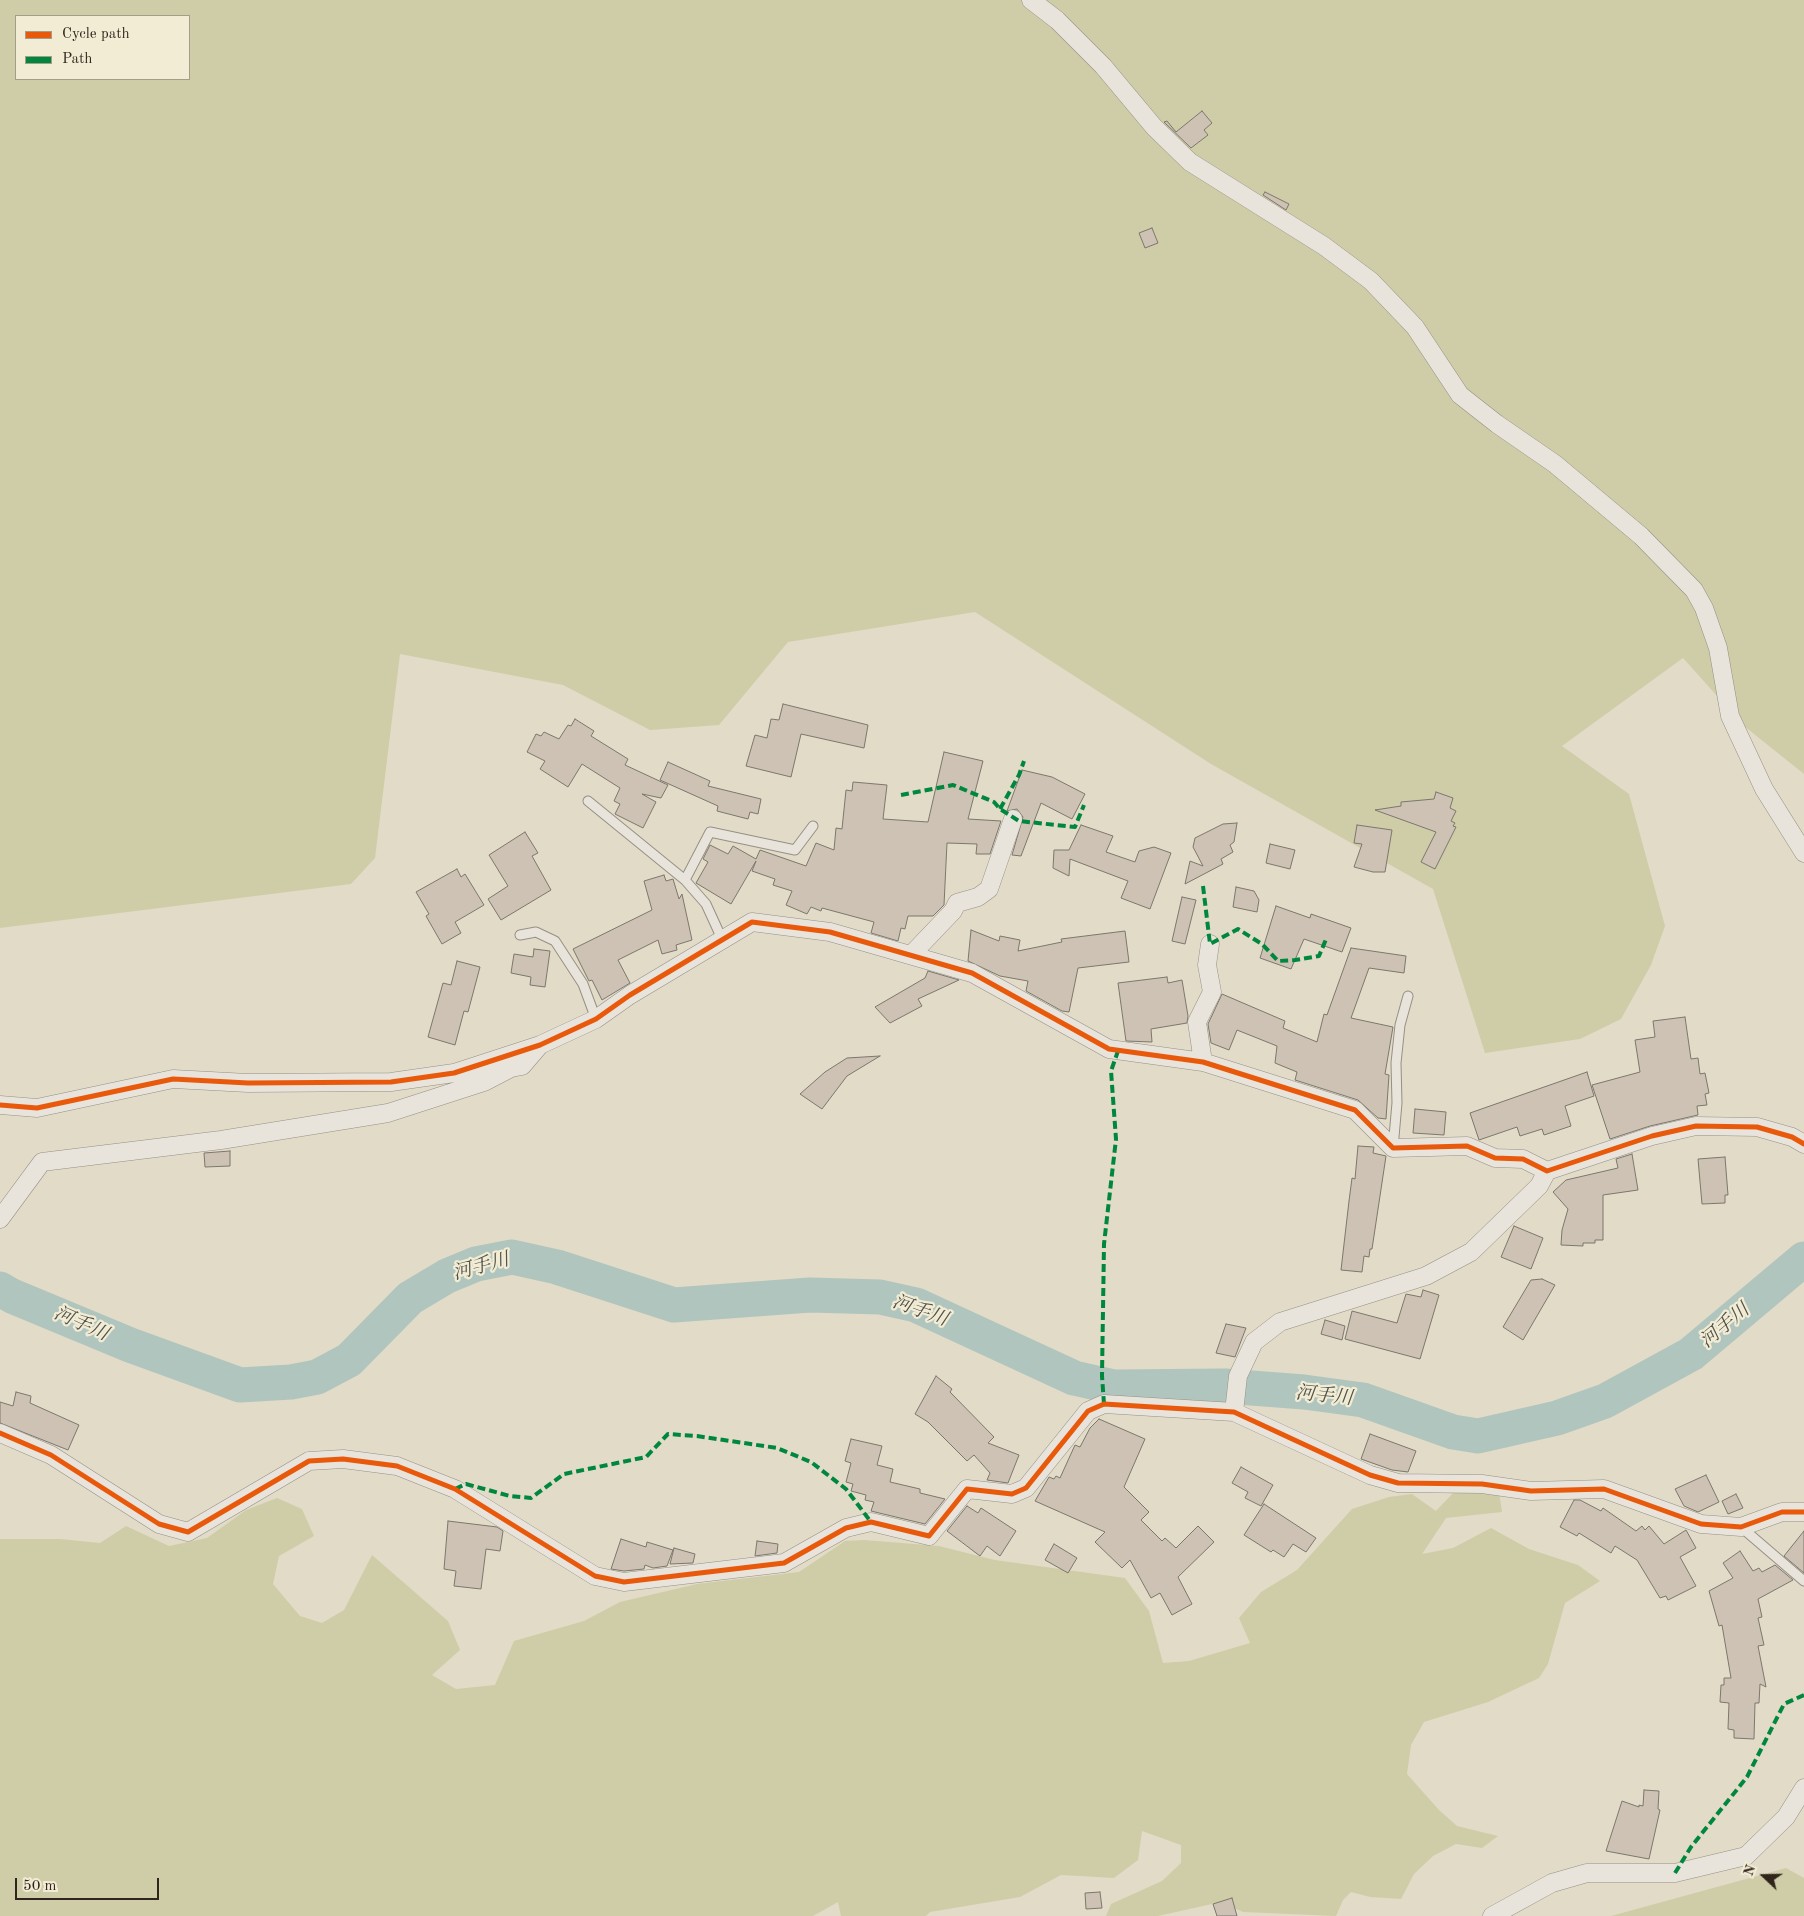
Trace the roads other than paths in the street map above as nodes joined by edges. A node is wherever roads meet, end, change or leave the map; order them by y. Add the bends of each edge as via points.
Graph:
1 (1031, 0) edge
2 (588, 801) dead end
3 (1013, 818) dead end
4 (813, 826) dead end
5 (1804, 853) edge
6 (686, 880) junction
7 (520, 935) dead end
8 (722, 939) junction
9 (1210, 944) dead end
10 (911, 955) junction
11 (1408, 996) dead end
12 (596, 1019) junction
13 (540, 1045) junction
14 (1203, 1062) junction
15 (0, 1105) edge
16 (1804, 1144) edge
17 (1392, 1148) junction
18 (1547, 1171) junction
19 (0, 1219) edge
20 (1235, 1405) junction
21 (0, 1433) edge
22 (1804, 1512) edge
23 (1741, 1527) junction
24 (1804, 1581) edge
25 (1804, 1788) edge
26 (1492, 1916) edge

1 - 5 street via 1058,20 1154,127 1190,162 1324,246 1370,281 1415,327 1460,395 1577,482 1641,536 1694,590 1718,648 1730,716 1764,789
2 - 6 lane
3 - 10 street via 989,889 978,898 957,903
4 - 6 lane via 795,850 710,832
6 - 8 lane via 706,904
7 - 12 lane via 536,932 555,941 583,984
8 - 10 street via 752,922 830,932
8 - 12 street
9 - 14 street via 1207,965 1212,992 1197,1022
10 - 14 street via 972,973 1109,1050
11 - 17 lane via 1400,1025 1396,1063 1397,1103
12 - 13 street
13 - 15 street via 454,1073 390,1082 248,1083 173,1078 37,1108
13 - 19 street via 522,1066 484,1082 388,1112 221,1140 42,1162
14 - 17 street via 1355,1110
16 - 18 street via 1757,1126 1696,1126 1652,1136
17 - 18 street via 1467,1146 1495,1158 1524,1159
18 - 20 street via 1539,1186 1471,1252 1426,1276 1280,1322 1254,1342 1238,1376
20 - 21 street via 1104,1404 1088,1411 1026,1488 1012,1494 967,1489 929,1536 871,1522 846,1528 784,1563 624,1582 595,1576 455,1489 397,1466 343,1459 309,1461 188,1532 159,1524 51,1456
20 - 23 street via 1370,1475 1398,1483 1482,1484 1531,1490 1604,1489 1701,1524
22 - 23 street via 1782,1512
23 - 24 lane
25 - 26 street via 1786,1817 1746,1856 1675,1873 1586,1873 1552,1883

